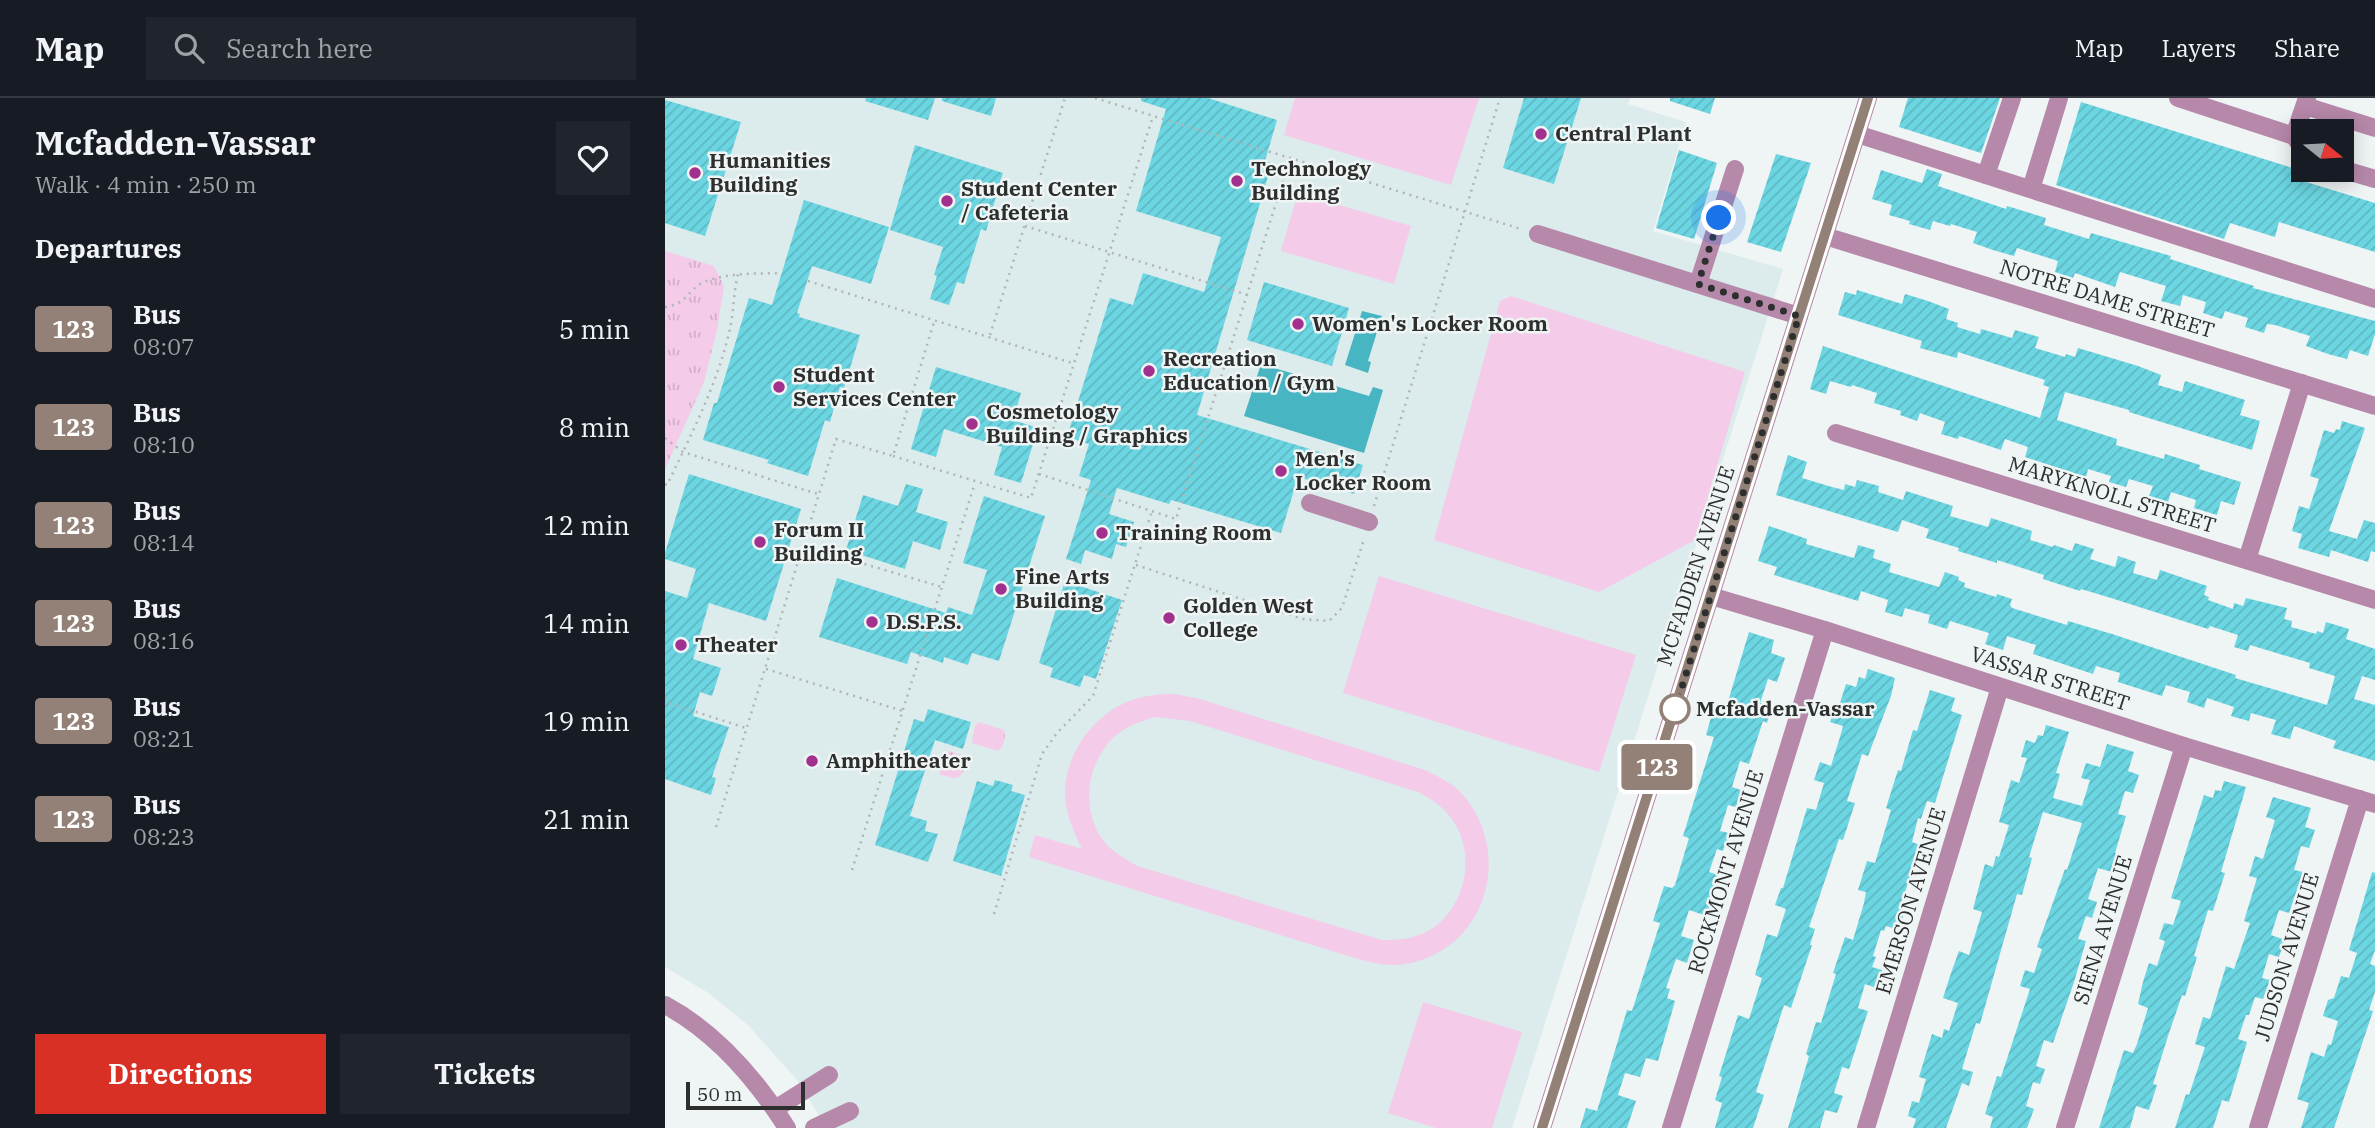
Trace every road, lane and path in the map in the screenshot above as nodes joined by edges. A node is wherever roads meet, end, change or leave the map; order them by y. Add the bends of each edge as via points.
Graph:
1 (1065, 98) edge
2 (1095, 98) edge
3 (1500, 98) edge
4 (1868, 98) edge
5 (2012, 98) edge
6 (2059, 98) edge
7 (2178, 98) edge
8 (2306, 102) edge
9 (1153, 116) junction
10 (2375, 128) edge
11 (1857, 134) junction
12 (2291, 140) edge
13 (1290, 159) junction
14 (1735, 169) dead end
15 (2354, 173) edge
16 (1986, 175) junction
17 (2375, 179) edge
18 (2031, 189) junction
19 (1465, 211) junction
20 (1025, 226) junction
21 (1538, 234) joint
22 (1825, 236) junction
23 (1110, 253) junction
24 (781, 273) dead end
25 (738, 274) junction
26 (808, 281) dead end
27 (1698, 284) junction
28 (1248, 295) junction
29 (2375, 299) edge
30 (665, 307) edge
31 (1799, 316) junction
32 (935, 319) junction
33 (990, 336) junction
34 (1075, 363) junction
35 (2302, 383) junction
36 (2375, 406) edge
37 (1836, 433) dead end
38 (665, 438) edge
39 (683, 452) junction
40 (893, 456) junction
41 (1039, 474) junction
42 (976, 481) junction
43 (665, 484) edge
44 (818, 494) junction
45 (1310, 503) dead end
46 (1152, 511) junction
47 (1369, 522) junction
48 (803, 546) junction
49 (2247, 560) junction
50 (1136, 565) junction
51 (942, 587) junction
52 (1711, 596) junction
53 (2375, 600) edge
54 (1825, 630) junction
55 (766, 669) junction
56 (2000, 687) junction
57 (665, 698) edge
58 (903, 711) junction
59 (748, 728) junction
60 (2184, 746) junction
61 (2368, 802) edge
62 (716, 827) dead end
63 (852, 870) dead end
64 (994, 914) dead end
65 (665, 1005) edge
66 (829, 1075) dead end
67 (775, 1109) junction
68 (850, 1111) dead end
69 (787, 1128) edge
70 (814, 1128) edge
71 (1542, 1128) edge
72 (1671, 1128) edge
73 (1866, 1128) edge
74 (2065, 1128) edge
75 (2257, 1128) edge

1 - 20 path
2 - 9 path
3 - 19 path
4 - 11 street, MCFADDEN AVENUE
5 - 16 street
6 - 18 street
7 - 12 street
8 - 10 street
9 - 13 path
9 - 23 path
11 - 16 street
11 - 22 street, MCFADDEN AVENUE
13 - 19 path
13 - 28 path
14 - 27 street
15 - 17 street
16 - 18 street
18 - 29 street
19 - 21 path
19 - 47 path
20 - 23 path
20 - 33 path
21 - 27 street
22 - 31 street, MCFADDEN AVENUE
22 - 35 street, NOTRE DAME STREET
23 - 28 path
23 - 34 path
24 - 25 path
25 - 30 path via 705,282 687,298
25 - 39 path via 730,332 708,401
26 - 32 path
27 - 31 street
28 - 46 path via 1175,519
31 - 52 street, MCFADDEN AVENUE
32 - 33 path
32 - 40 path
33 - 34 path
34 - 41 path
35 - 36 street, NOTRE DAME STREET
35 - 49 street
37 - 49 street, MARYKNOLL STREET
38 - 39 path
39 - 43 path
39 - 44 path
40 - 42 path
40 - 44 path via 837,439
41 - 42 path via 1031,498
41 - 46 path
42 - 51 path
44 - 48 path
45 - 47 street
46 - 50 path
47 - 50 path via 1342,608 1329,621 1303,619
48 - 51 path
48 - 55 path
49 - 53 street, MARYKNOLL STREET
50 - 64 path via 1093,696 1042,754
51 - 58 path
52 - 54 street, VASSAR STREET
52 - 71 street, MCFADDEN AVENUE
54 - 56 street, VASSAR STREET
54 - 72 street, ROCKMONT AVENUE
55 - 58 path
55 - 59 path
56 - 60 street, VASSAR STREET
56 - 73 street, EMERSON AVENUE
57 - 59 path
58 - 63 path
59 - 62 path
60 - 61 street, VASSAR STREET
60 - 74 street, SIENA AVENUE
61 - 75 street, JUDSON AVENUE
65 - 67 street via 728,1052
66 - 67 street
67 - 69 street
68 - 70 street

